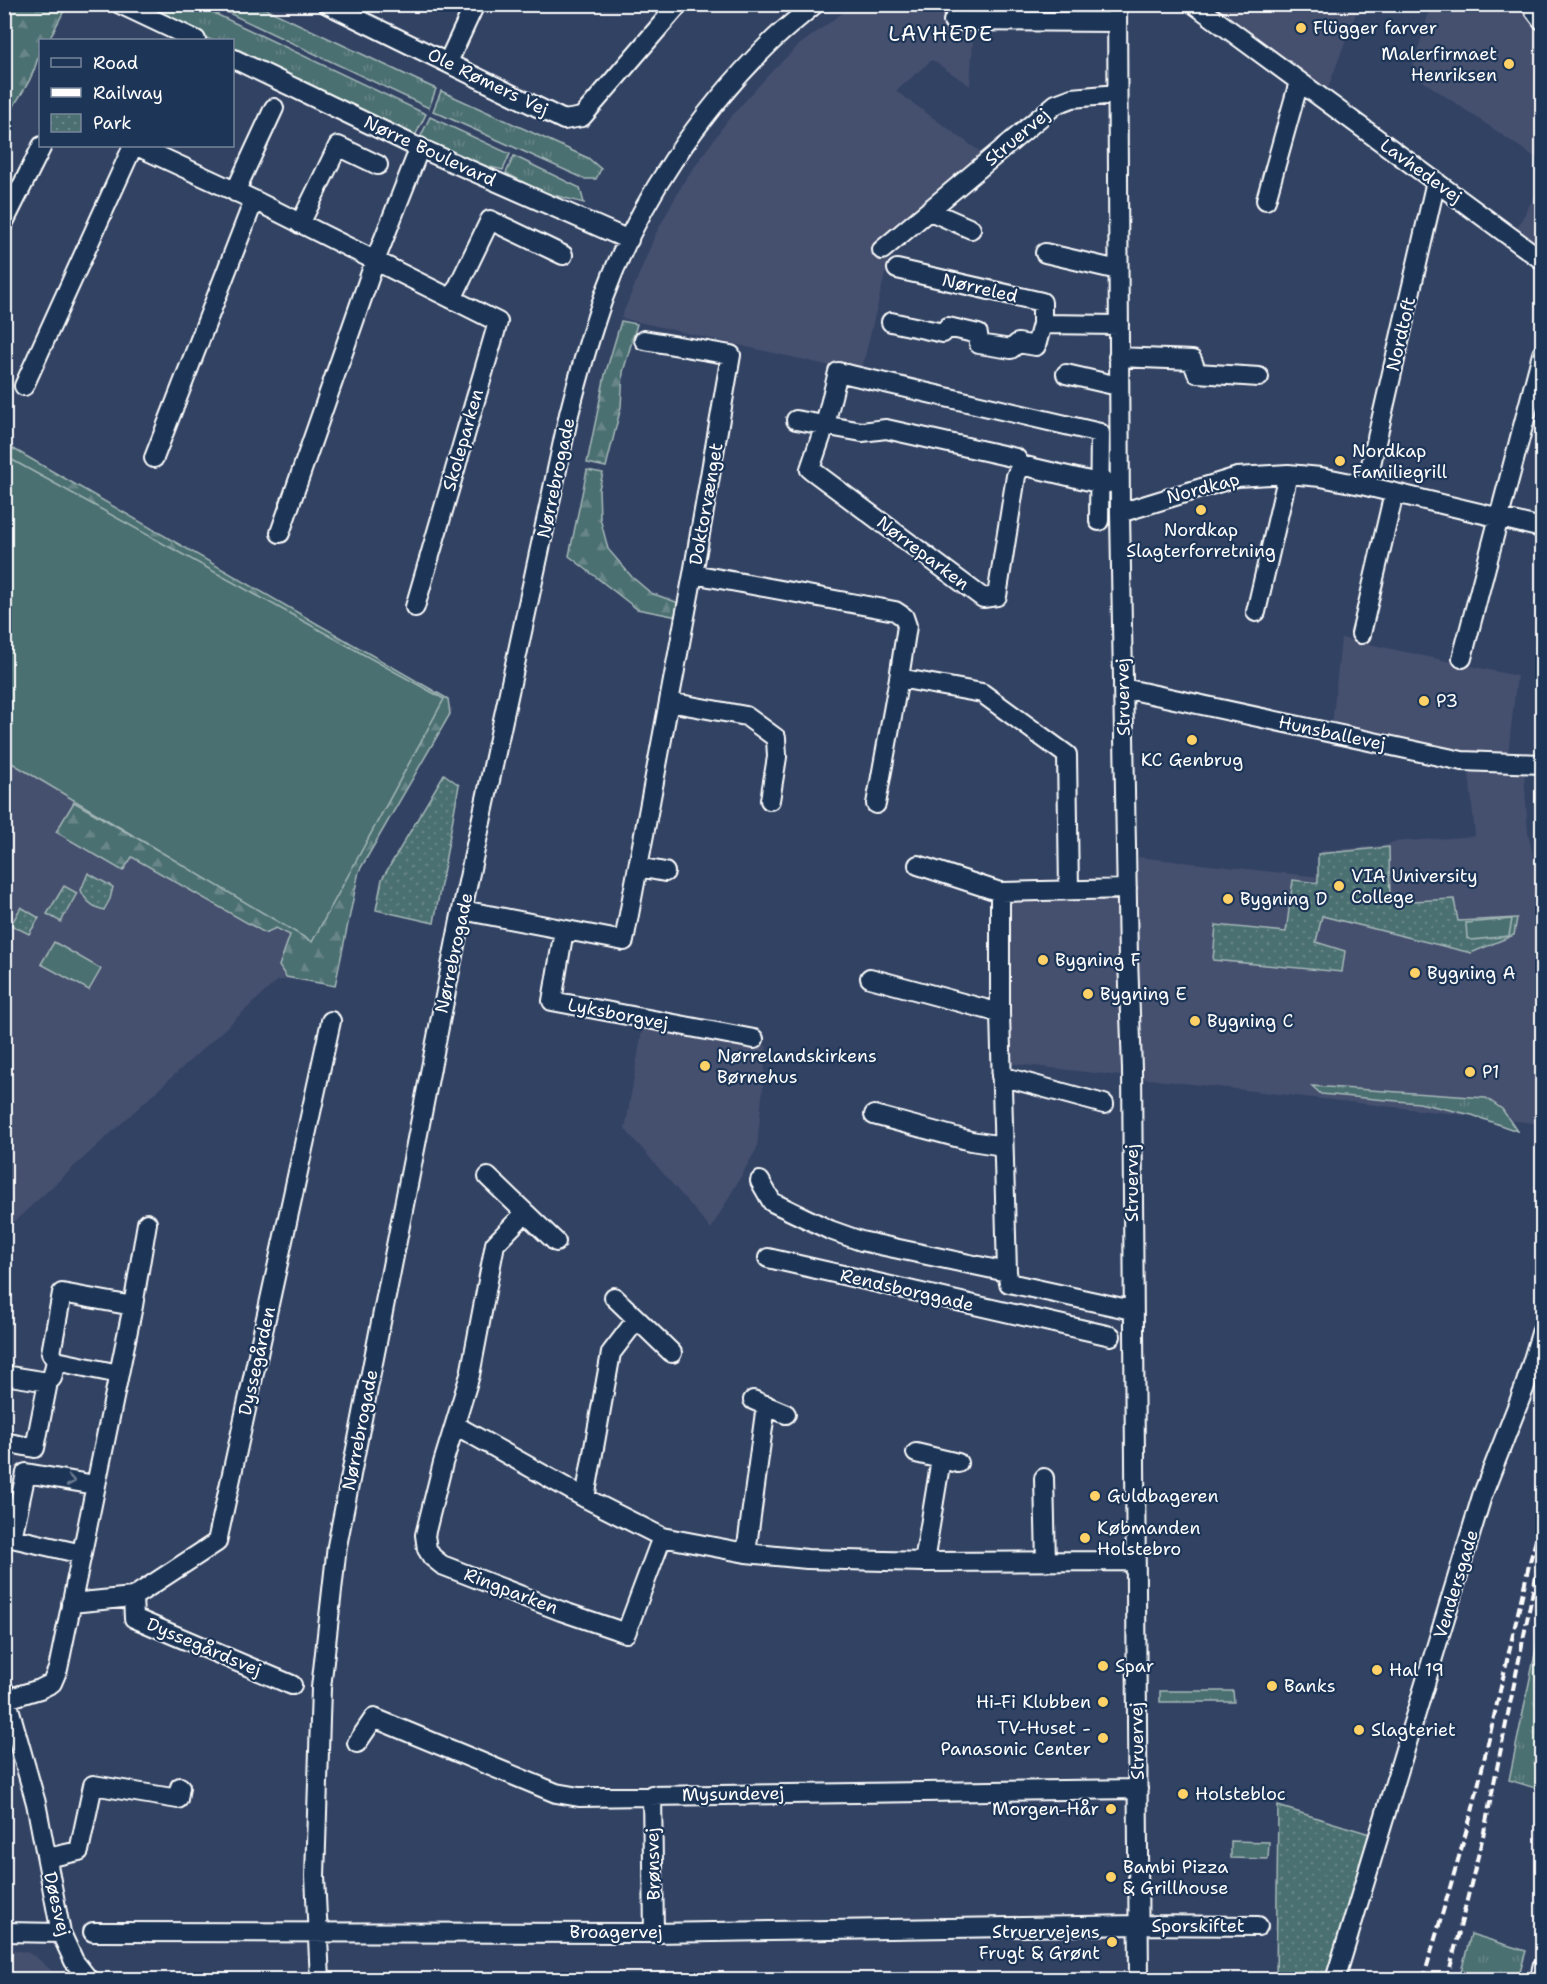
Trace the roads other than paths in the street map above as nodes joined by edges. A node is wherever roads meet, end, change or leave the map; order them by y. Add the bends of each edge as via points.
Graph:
1 (120, 4) edge
2 (327, 4) edge
3 (474, 4) edge
4 (679, 4) edge
5 (815, 4) edge
6 (1194, 4) edge
7 (1530, 4) edge
8 (143, 9) edge
9 (1117, 13) edge
10 (1542, 20) edge
11 (953, 21) dead end
12 (194, 39) edge
13 (234, 59) edge
14 (448, 62) junction
15 (1299, 82) junction
16 (1117, 94) junction
17 (274, 108) dead end
18 (42, 147) edge
19 (135, 147) edge
20 (141, 147) edge
21 (420, 147) junction
22 (173, 152) edge
23 (378, 165) dead end
24 (1436, 181) junction
25 (236, 192) junction
26 (254, 200) junction
27 (1266, 201) dead end
28 (930, 211) junction
29 (4, 222) edge
30 (300, 224) junction
31 (971, 229) dead end
32 (629, 240) junction
33 (882, 250) dead end
34 (1045, 254) dead end
35 (563, 255) dead end
36 (1542, 260) edge
37 (375, 261) junction
38 (897, 269) dead end
39 (1118, 270) junction
40 (452, 299) junction
41 (891, 321) dead end
42 (1042, 324) junction
43 (1119, 326) junction
44 (644, 340) dead end
45 (1542, 354) edge
46 (1118, 357) junction
47 (1066, 374) dead end
48 (1259, 377) dead end
49 (24, 386) dead end
50 (1118, 386) junction
51 (796, 420) dead end
52 (825, 425) junction
53 (154, 458) dead end
54 (1021, 465) junction
55 (1288, 474) junction
56 (1098, 483) junction
57 (1120, 483) junction
58 (1366, 486) junction
59 (1394, 493) junction
60 (1120, 513) junction
61 (1499, 518) junction
62 (1099, 521) dead end
63 (1542, 528) edge
64 (280, 533) dead end
65 (693, 574) junction
66 (415, 607) dead end
67 (1256, 612) dead end
68 (1361, 634) dead end
69 (1462, 658) dead end
70 (899, 678) junction
71 (1123, 688) junction
72 (669, 702) junction
73 (1542, 764) edge
74 (770, 800) dead end
75 (876, 804) dead end
76 (918, 865) dead end
77 (638, 867) junction
78 (665, 872) dead end
79 (1126, 889) junction
80 (1069, 890) junction
81 (1000, 892) junction
82 (462, 910) junction
83 (564, 930) junction
84 (870, 978) dead end
85 (1000, 1013) junction
86 (331, 1021) dead end
87 (754, 1039) dead end
88 (1001, 1076) junction
89 (1104, 1104) dead end
90 (874, 1114) dead end
91 (1003, 1146) junction
92 (488, 1177) dead end
93 (760, 1181) dead end
94 (525, 1213) junction
95 (147, 1223) dead end
96 (556, 1242) dead end
97 (768, 1258) dead end
98 (1007, 1272) junction
99 (1052, 1291) junction
100 (614, 1297) dead end
101 (133, 1306) junction
102 (1132, 1310) junction
103 (637, 1319) junction
104 (1046, 1322) junction
105 (1542, 1330) edge
106 (1111, 1336) dead end
107 (672, 1353) dead end
108 (56, 1361) junction
109 (119, 1374) junction
110 (4, 1375) edge
111 (48, 1382) junction
112 (786, 1414) dead end
113 (455, 1425) junction
114 (4, 1442) edge
115 (35, 1448) junction
116 (916, 1453) dead end
117 (26, 1473) junction
118 (1044, 1478) dead end
119 (95, 1485) junction
120 (585, 1498) junction
121 (662, 1538) junction
122 (746, 1553) junction
123 (82, 1554) junction
124 (1134, 1561) junction
125 (924, 1562) junction
126 (1046, 1563) junction
127 (133, 1598) junction
128 (71, 1603) junction
129 (292, 1685) dead end
130 (6, 1695) edge
131 (357, 1743) dead end
132 (180, 1787) dead end
133 (1138, 1789) junction
134 (652, 1795) junction
135 (46, 1858) junction
136 (1138, 1925) junction
137 (1258, 1926) dead end
138 (93, 1932) dead end
139 (318, 1932) junction
140 (61, 1933) junction
141 (654, 1933) junction
142 (5, 1934) edge
143 (1542, 1968) edge
144 (89, 1980) edge
145 (320, 1980) edge
146 (1139, 1980) edge
147 (1335, 1980) edge
148 (1540, 1980) edge

1 - 8 street
2 - 14 street, Ole Rømers Vej
3 - 14 street
4 - 14 street, Ole Rømers Vej via 582,117 564,120
5 - 32 street, Nørrebrogade via 771,41 721,95 684,143
6 - 15 street, Lavhedevej
7 - 10 street
8 - 12 street
9 - 11 street, Struervej
9 - 16 street, Struervej
13 - 21 street, Nørre Boulevard
15 - 24 street, Lavhedevej
15 - 27 street
16 - 28 street, Struervej via 1072,98 1056,104
16 - 39 street, Struervej
17 - 25 street
18 - 29 street
19 - 49 street, Skoleparken
20 - 22 street, Skoleparken
21 - 32 street, Nørre Boulevard
21 - 37 street
22 - 25 street, Skoleparken
23 - 30 street via 338,146
24 - 36 street, Lavhedevej
24 - 58 street, Nordtoft
25 - 26 street, Skoleparken
26 - 30 street, Skoleparken
26 - 53 street
28 - 31 street
28 - 33 street, Struervej
30 - 37 street, Skoleparken
32 - 82 street, Nørrebrogade via 585,350 569,414
34 - 39 street
35 - 40 street via 490,220
37 - 40 street, Skoleparken
37 - 64 street
38 - 42 street, Nørreled via 1042,303
39 - 43 street, Struervej
40 - 66 street, Skoleparken via 498,322
41 - 42 street via 943,333 948,327 978,334 979,344 1011,349 1018,343 1036,346
42 - 43 street
43 - 46 street, Struervej
44 - 65 street, Doktorvænget via 731,356
45 - 61 street
46 - 48 street via 1192,360 1197,373
46 - 50 street, Struervej
47 - 50 street
50 - 57 street, Struervej
51 - 52 street
52 - 54 street via 862,432 886,429 1016,458
52 - 54 street, Nørreparken via 810,469 983,598 997,596
52 - 56 street, Nørreparken via 838,372 1100,433
54 - 56 street
55 - 58 street, Nordkap
55 - 60 street, Nordkap via 1237,477
55 - 67 street
56 - 57 street
56 - 62 street, Nørreparken
57 - 60 street, Struervej
58 - 59 street, Nordkap
59 - 61 street, Nordkap
59 - 68 street
60 - 71 street, Struervej
61 - 63 street, Nordkap
61 - 69 street
65 - 70 street, Doktorvænget via 895,611 904,617 907,626
65 - 72 street
70 - 75 street, Doktorvænget
70 - 80 street via 982,693 1067,755
71 - 73 street, Hunsballevej via 1462,761
71 - 79 street, Struervej
72 - 74 street via 746,716 776,738
72 - 77 street
76 - 81 street
77 - 78 street
77 - 83 street via 624,942
79 - 80 street
79 - 102 street, Struervej via 1132,1069
80 - 81 street
81 - 85 street
82 - 83 street
82 - 139 street, Nørrebrogade via 338,1546 321,1688 315,1876
83 - 87 street, Lyksborgvej via 552,1001
84 - 85 street
85 - 88 street
86 - 127 street, Dyssegården via 217,1542
88 - 89 street
88 - 91 street
90 - 91 street
91 - 98 street
92 - 94 street
93 - 98 street, Rendsborggade via 772,1202 830,1230 861,1241
94 - 96 street
94 - 113 street, Ringparken via 495,1245 470,1375
95 - 101 street
97 - 104 street, Rendsborggade
98 - 99 street, Rendsborggade via 1009,1283
99 - 102 street, Rendsborggade
99 - 104 street
100 - 103 street
101 - 108 street via 62,1293 51,1353
101 - 109 street
102 - 124 street, Struervej
103 - 107 street
103 - 120 street via 611,1353
104 - 106 street, Rendsborggade
105 - 147 street, Vendersgade via 1524,1389 1482,1496
108 - 109 street
108 - 111 street
109 - 119 street
110 - 111 street
111 - 115 street
112 - 122 street via 760,1403
113 - 120 street
113 - 121 street, Ringparken via 424,1535 427,1549 442,1565 626,1633
114 - 115 street
115 - 117 street
116 - 125 street via 949,1461
117 -> 119 street
117 - 123 street via 12,1538
118 - 126 street
119 - 123 street
120 - 121 street
121 - 122 street
122 - 125 street
123 - 128 street
124 - 126 street
124 - 133 street, Struervej
125 - 126 street
127 - 128 street, Dyssegården
127 - 129 street, Dyssegårdsvej via 134,1618
128 - 130 street via 52,1683
130 - 135 street, Døesvej via 36,1803
131 - 134 street, Mysundevej via 374,1718 556,1793 579,1797
132 - 135 street, Døesvej via 178,1799 93,1785 79,1851
133 - 134 street, Mysundevej
133 - 136 street, Struervej
134 - 141 street, Brønsvej
135 - 140 street, Døesvej
136 - 137 street, Sporskiftet
136 - 141 street, Broagervej
136 - 146 street, Struervej
138 - 139 street, Broagervej
139 - 141 street, Broagervej
139 - 145 street, Nørrebrogade
140 - 142 street
140 - 144 street, Døesvej
143 - 148 street

